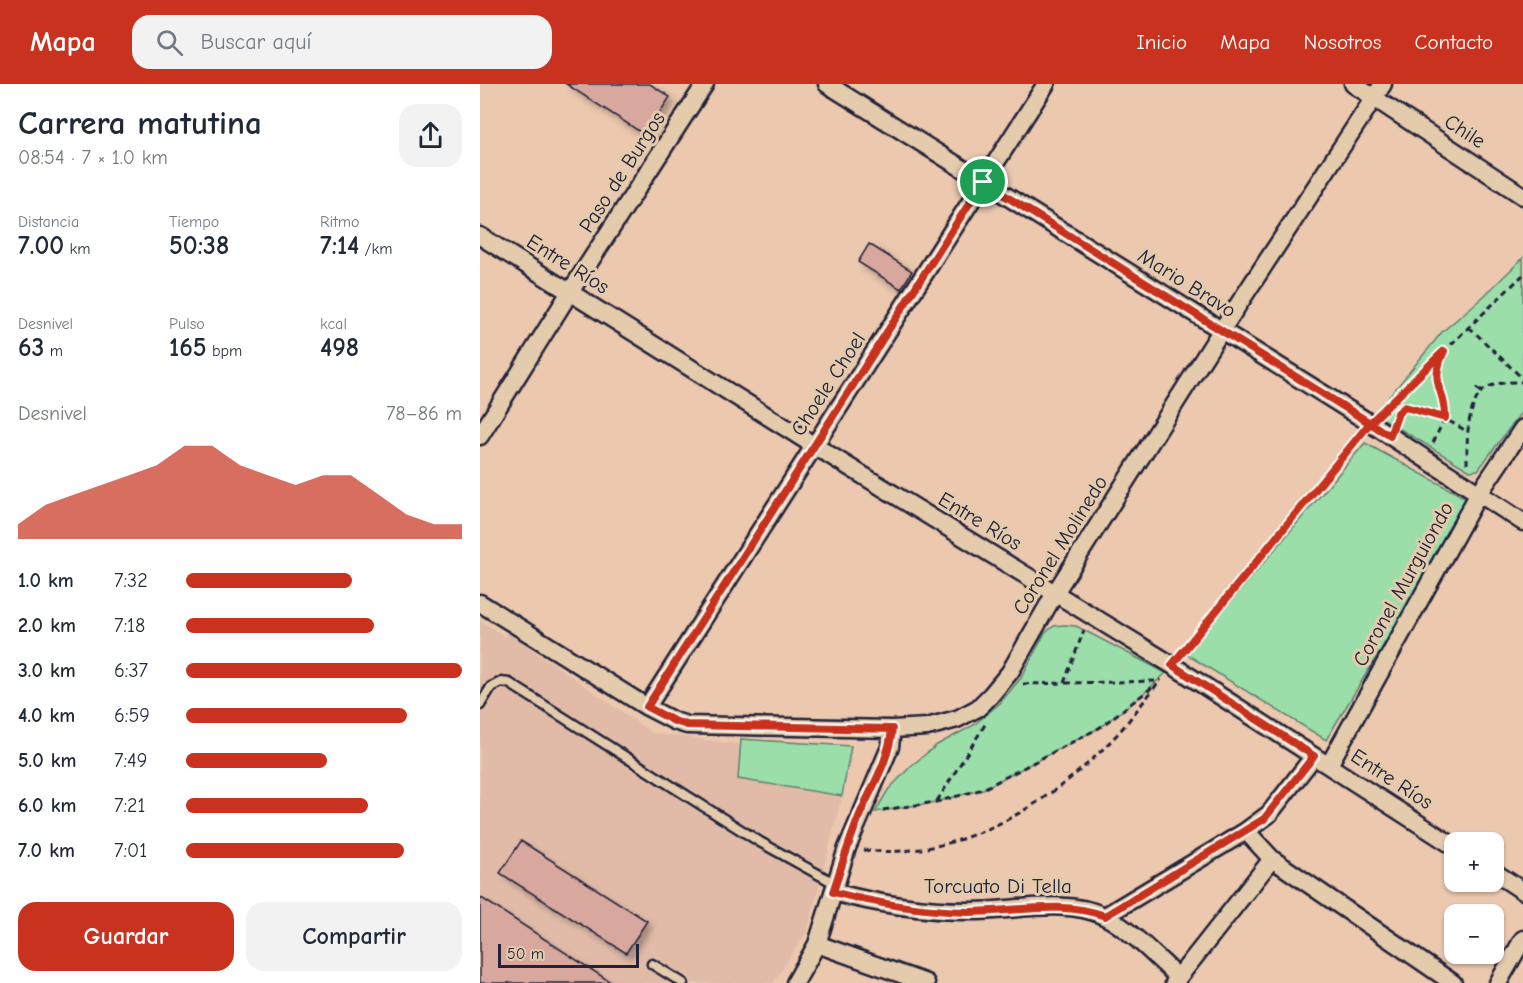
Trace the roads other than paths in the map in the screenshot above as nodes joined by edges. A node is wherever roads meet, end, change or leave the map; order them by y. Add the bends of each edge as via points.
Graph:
1 (705, 84) edge
2 (826, 84) edge
3 (1046, 84) edge
4 (1353, 84) edge
5 (1378, 91) edge
6 (983, 182) junction
7 (1523, 196) edge
8 (480, 236) edge
9 (570, 292) junction
10 (1221, 331) junction
11 (1523, 428) edge
12 (480, 436) edge
13 (815, 446) junction
14 (1472, 491) junction
15 (1523, 522) edge
16 (1055, 593) junction
17 (480, 603) edge
18 (480, 705) edge
19 (647, 707) junction
20 (892, 729) junction
21 (1314, 756) junction
22 (1329, 765) junction
23 (1246, 831) junction
24 (1444, 840) edge
25 (1272, 859) junction
26 (1504, 879) edge
27 (835, 888) junction
28 (1523, 891) edge
29 (1105, 916) junction
30 (1523, 939) edge
31 (817, 944) junction
32 (652, 964) dead end
33 (1176, 980) edge
34 (683, 983) edge
35 (795, 983) edge
36 (926, 983) edge
37 (1453, 983) edge
38 (1498, 983) edge

1 - 9 street, Paso de Burgos
2 - 6 street, Mario Bravo
3 - 6 street, Choele Choel
4 - 5 street, Chile
5 - 7 street, Chile
5 - 10 street, Coronel Molinedo
6 - 10 street, Mario Bravo
6 - 13 street, Choele Choel
8 - 9 street, Entre Ríos
9 - 12 street, Paso de Burgos
9 - 13 street, Entre Ríos
10 - 14 street, Mario Bravo
10 - 16 street, Coronel Molinedo
11 - 14 street, Coronel Murguiondo
13 - 16 street, Entre Ríos
13 - 19 street, Choele Choel
14 - 15 street, Mario Bravo
14 - 22 street, Coronel Murguiondo
16 - 20 street, Coronel Molinedo via 1002,683 978,708 927,727
16 - 21 street, Entre Ríos
17 - 19 street, Coronel Molinedo
18 - 27 lane via 491,687 509,683
19 - 20 street, Coronel Molinedo via 687,725
20 - 27 street via 885,761 847,848
21 - 22 street, Entre Ríos
21 - 23 street via 1269,814
22 - 24 street, Entre Ríos
23 - 25 street
23 - 29 street
25 - 33 street
25 - 37 street
26 - 28 street
27 - 29 street, Torcuato Di Tella via 869,902 927,909 967,912 1070,907
27 - 31 street
29 - 33 street, Torcuato Di Tella
30 - 38 street
31 - 35 street
31 - 36 street
32 - 34 lane

